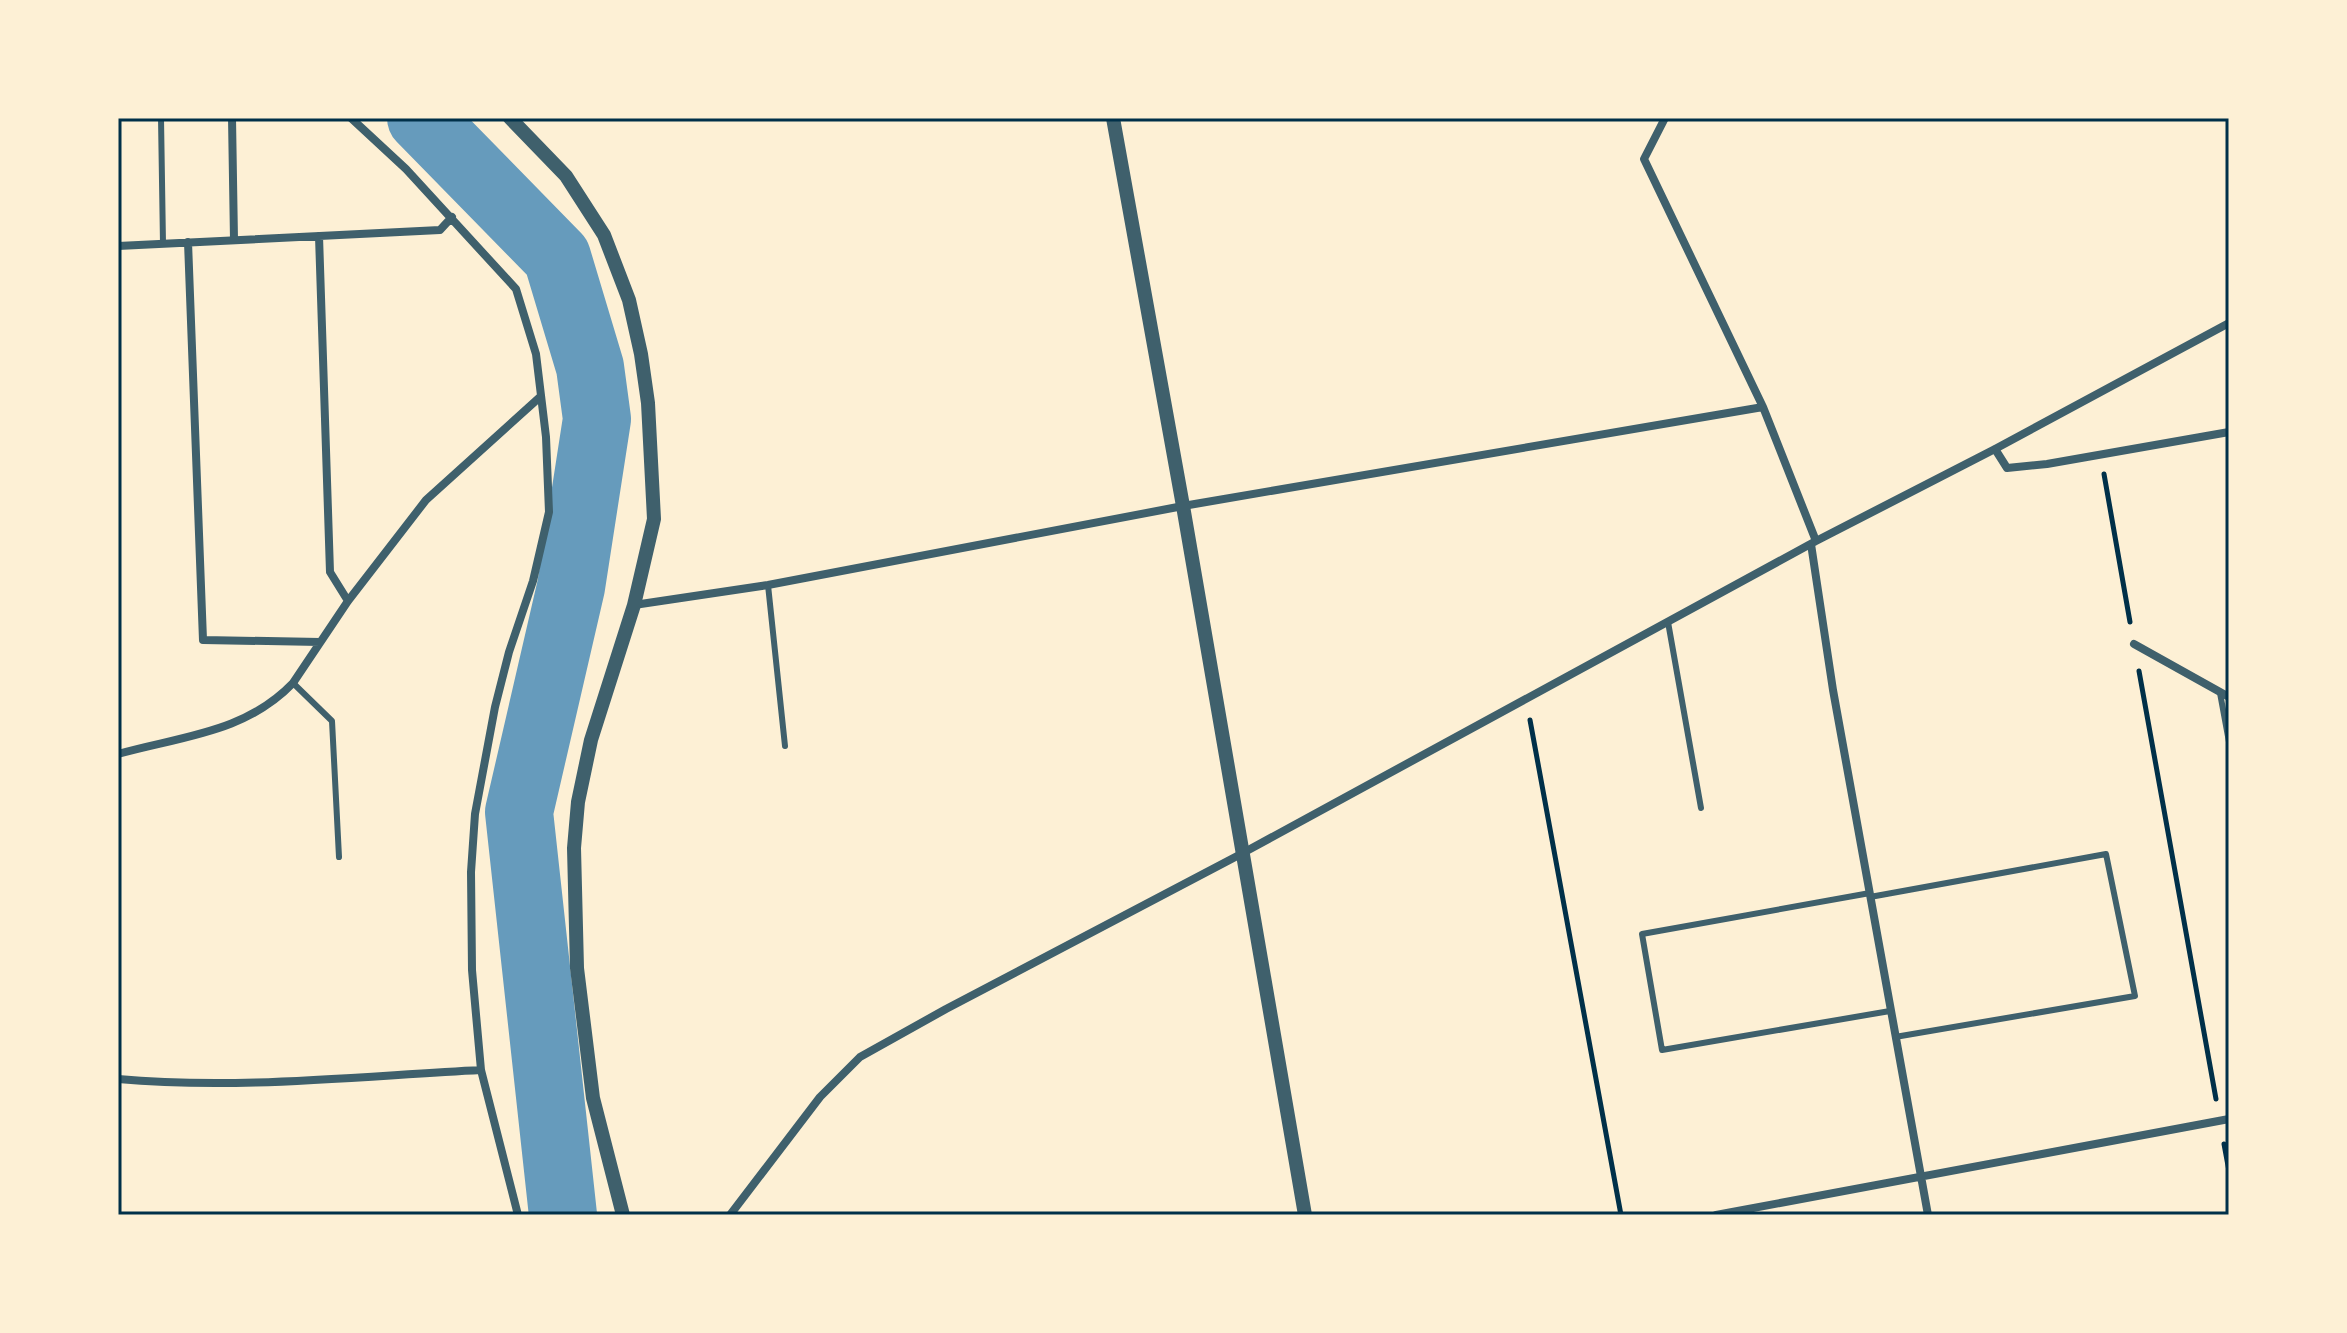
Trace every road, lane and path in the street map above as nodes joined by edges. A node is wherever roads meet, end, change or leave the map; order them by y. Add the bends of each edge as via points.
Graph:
1 (161, 118) edge
2 (232, 118) edge
3 (351, 118) edge
4 (510, 118) edge
5 (1113, 118) edge
6 (1665, 118) edge
7 (452, 217) junction
8 (319, 236) junction
9 (234, 240) junction
10 (188, 242) junction
11 (163, 244) junction
12 (118, 246) edge
13 (2229, 323) edge
14 (540, 397) junction
15 (1763, 407) junction
16 (2229, 432) edge
17 (1995, 449) junction
18 (2100, 454) junction
19 (1183, 506) junction
20 (1814, 542) junction
21 (768, 585) junction
22 (348, 601) junction
23 (634, 605) junction
24 (1668, 622) junction
25 (320, 642) junction
26 (2134, 644) junction
27 (293, 683) junction
28 (2224, 695) edge
29 (1526, 699) junction
30 (2229, 742) edge
31 (785, 746) dead end
32 (118, 754) edge
33 (1701, 808) dead end
34 (1241, 854) junction
35 (339, 857) dead end
36 (1870, 895) junction
37 (1890, 1011) junction
38 (1895, 1037) junction
39 (481, 1070) junction
40 (118, 1079) edge
41 (2224, 1120) edge
42 (2229, 1171) edge
43 (1922, 1178) junction
44 (518, 1215) edge
45 (623, 1215) edge
46 (730, 1215) edge
47 (1305, 1215) edge
48 (1621, 1215) edge
49 (1716, 1215) edge
50 (1928, 1215) edge

1 - 11 lane
2 - 9 street
3 - 7 street
4 - 23 street via 566,176 604,235 629,300 641,354 654,484 654,519
5 - 19 street
6 - 15 street via 1644,159
7 - 8 street via 440,230
7 - 14 street via 516,289 536,354
8 - 9 street
8 - 22 street via 330,572
9 - 10 street
10 - 11 street
10 - 25 street via 203,640
11 - 12 street
13 - 17 street
14 - 22 street via 426,500
14 - 39 street via 549,512 495,707 475,814 472,970
15 - 19 street
15 - 20 street
16 - 18 street
17 - 18 street via 2007,468
17 - 20 street
18 - 26 path
19 - 21 street
19 - 34 street
20 - 24 street
20 - 36 street via 1833,690
21 - 23 street
21 - 31 lane
22 - 25 street
23 - 45 street via 591,740 574,848 577,968 593,1098
24 - 29 street
24 - 33 lane
25 - 27 street
26 - 28 street
26 - 41 path
27 - 32 street via 242,721
27 - 35 lane via 332,721
28 - 30 lane
29 - 34 street
29 - 48 path
34 - 46 street via 860,1057 820,1097
34 - 47 street
36 - 37 street
36 - 37 lane via 1642,934 1662,1050
36 - 38 lane via 2106,854 2135,996
37 - 38 street
38 - 43 street
39 - 40 street via 232,1082
39 - 44 street
41 - 42 path
41 - 43 street
43 - 49 street
43 - 50 street

